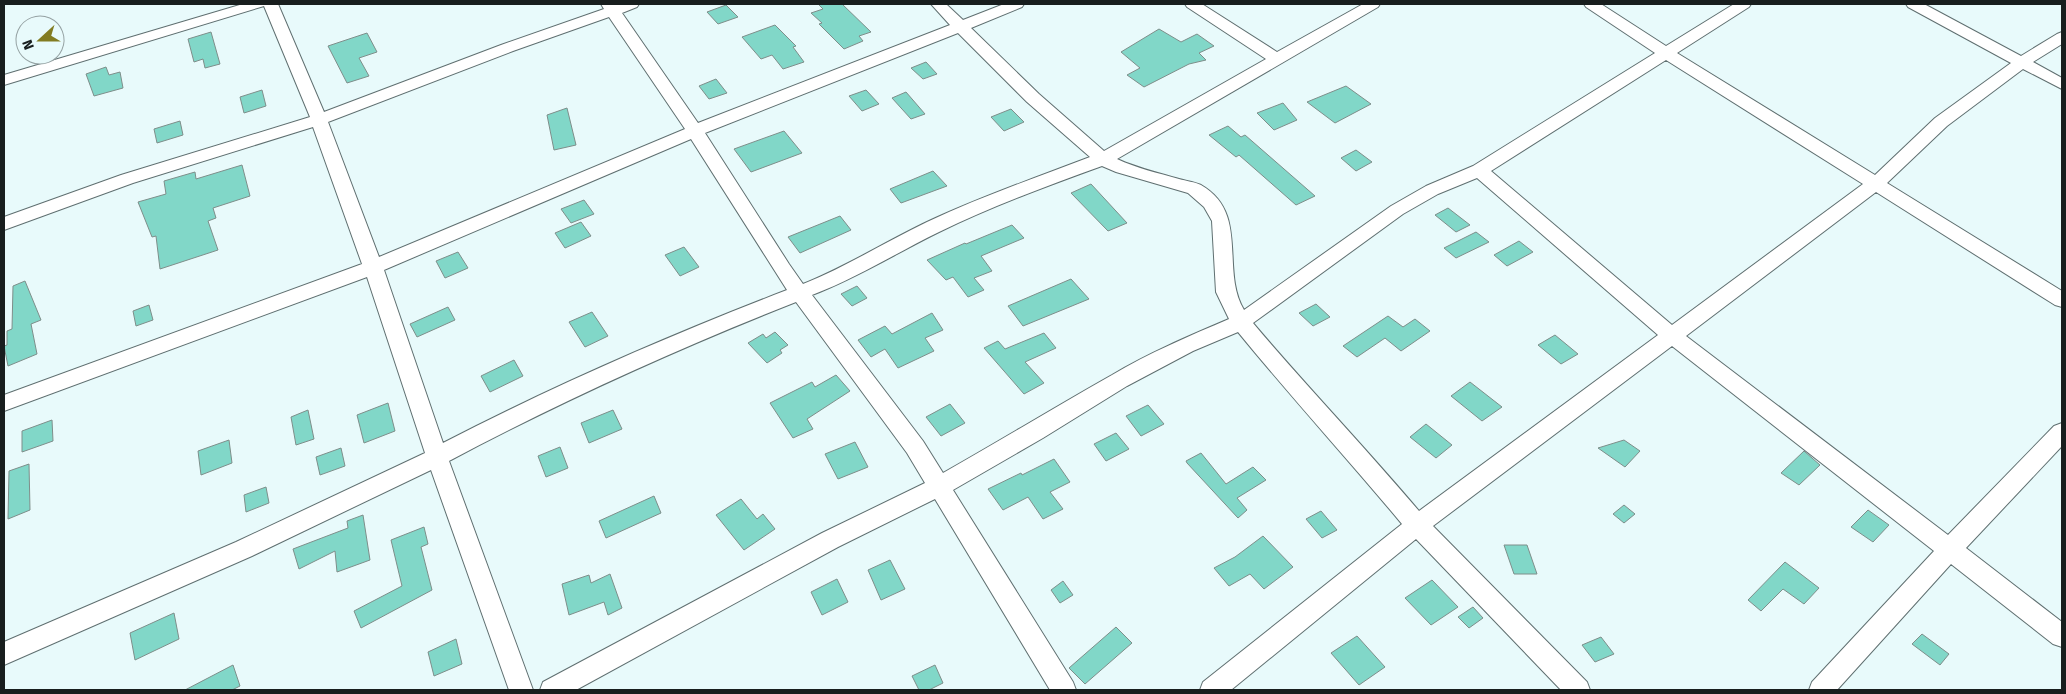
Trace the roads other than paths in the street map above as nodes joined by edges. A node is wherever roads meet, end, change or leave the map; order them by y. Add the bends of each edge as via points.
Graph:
1 (258, 4) edge
2 (272, 4) edge
3 (938, 4) edge
4 (1017, 4) edge
5 (1192, 4) edge
6 (1373, 4) edge
7 (1591, 4) edge
8 (1744, 4) edge
9 (1922, 5) edge
10 (618, 6) edge
11 (960, 26) junction
12 (2062, 37) edge
13 (1666, 53) junction
14 (1276, 59) junction
15 (2020, 63) junction
16 (4, 80) edge
17 (2062, 84) edge
18 (319, 120) junction
19 (694, 131) junction
20 (1103, 159) junction
21 (1479, 170) junction
22 (1877, 183) junction
23 (4, 224) edge
24 (373, 267) junction
25 (802, 293) junction
26 (2062, 300) edge
27 (1241, 322) junction
28 (1672, 336) junction
29 (4, 403) edge
30 (2062, 432) edge
31 (437, 457) junction
32 (940, 486) junction
33 (1417, 525) junction
34 (1950, 550) junction
35 (2062, 636) edge
36 (4, 654) edge
37 (521, 690) edge
38 (552, 690) edge
39 (1064, 690) edge
40 (1212, 690) edge
41 (1578, 690) edge
42 (1821, 690) edge

1 - 16 street
2 - 18 street
3 - 11 street
4 - 11 street
5 - 14 street
6 - 14 street
7 - 13 street
8 - 13 street
9 - 15 street
10 - 18 street
10 - 19 street
11 - 19 street
11 - 20 street via 1033,98
12 - 15 street
13 - 21 street
13 - 22 street
14 - 20 street
15 - 17 street
15 - 22 street via 1948,116 1903,154
18 - 23 street via 127,179
18 - 24 street
19 - 24 street
19 - 25 street via 782,269
20 - 25 street via 1001,196
20 - 27 street via 1122,168 1194,189 1211,203 1221,221 1226,292
21 - 27 street via 1432,190 1397,210
21 - 28 street
22 - 26 street
22 - 28 street
24 - 29 street
24 - 31 street
25 - 31 street via 698,333 522,412
25 - 32 street
27 - 32 street via 1120,380
27 - 33 street
28 - 33 street
28 - 34 street
30 - 34 street
31 - 36 street via 244,549
31 - 37 street
32 - 38 street via 830,540
32 - 39 street
33 - 40 street
33 - 41 street
34 - 35 street
34 - 42 street

